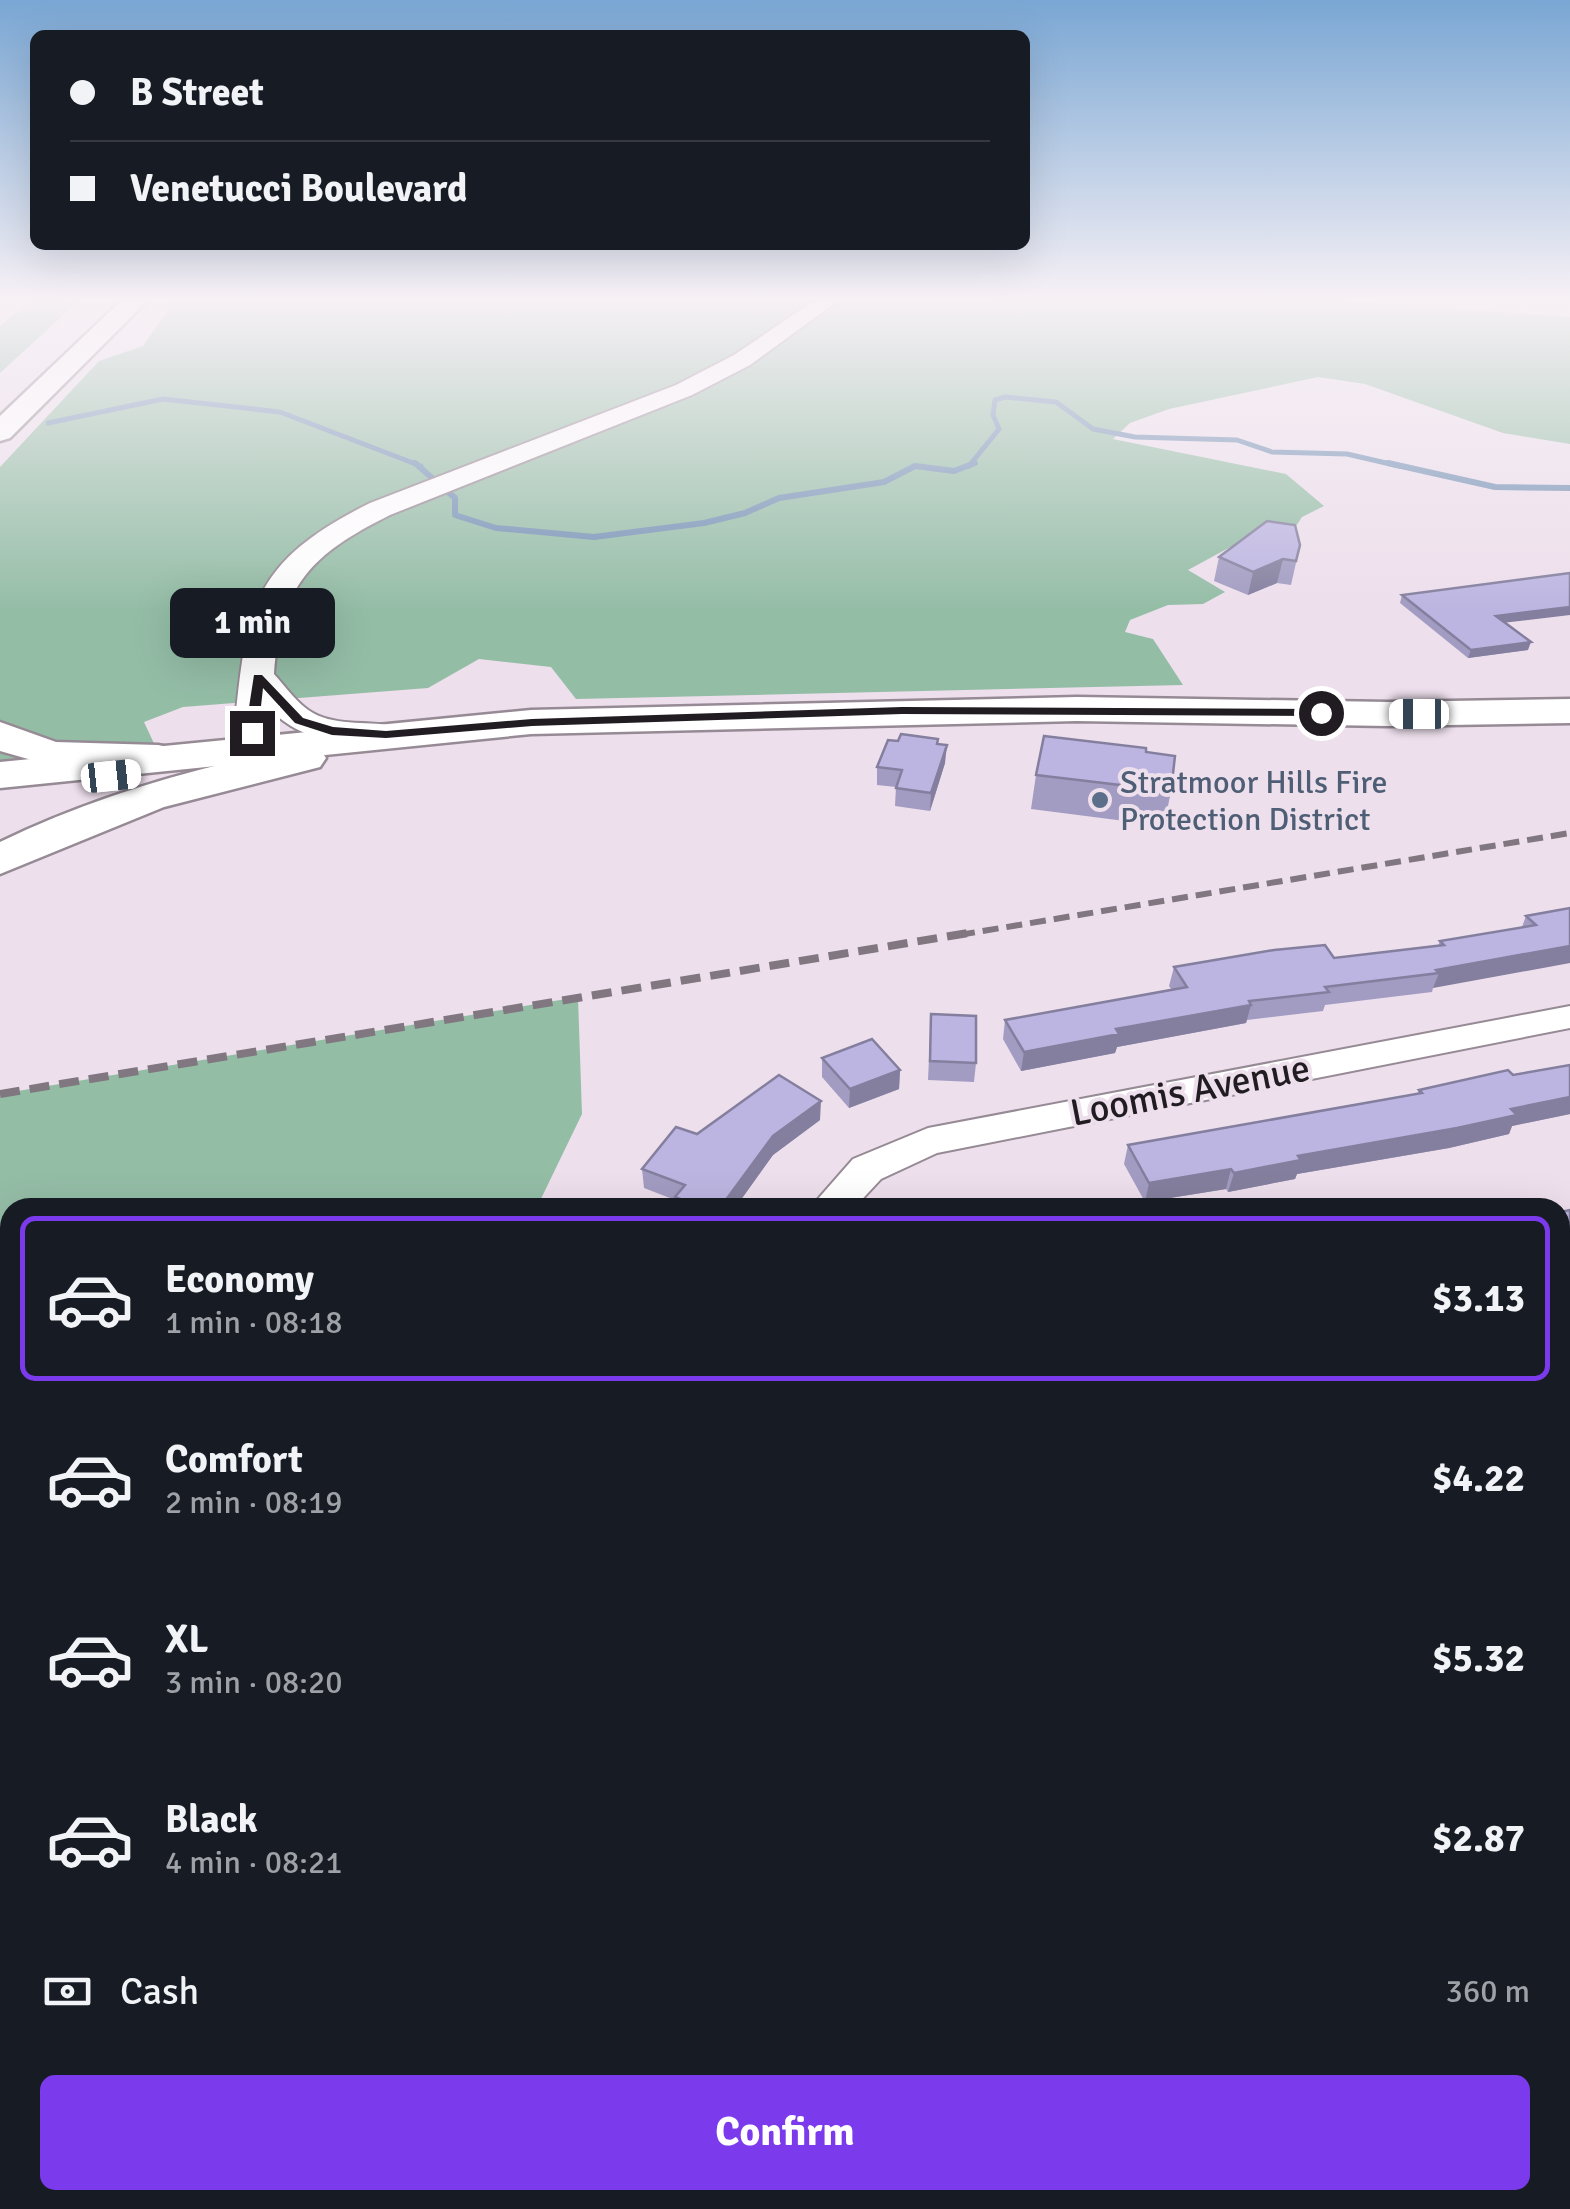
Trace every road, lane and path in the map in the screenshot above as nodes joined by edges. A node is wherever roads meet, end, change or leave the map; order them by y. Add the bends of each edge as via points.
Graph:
1 (30, 403) edge
2 (646, 403) edge
3 (0, 432) edge
4 (258, 677) junction
5 (1570, 711) edge
6 (790, 714) junction
7 (0, 734) edge
8 (386, 734) junction
9 (250, 748) junction
10 (158, 756) junction
11 (305, 758) junction
12 (0, 775) edge
13 (0, 787) edge
14 (0, 860) edge
15 (1570, 1017) edge
16 (839, 1198) edge

1 - 3 main road
2 - 4 street via 351,521 300,554 266,610
4 - 8 street via 299,720 332,731
4 - 9 street
5 - 6 main road
6 - 8 main road
6 - 11 main road
7 - 10 main road via 58,754
8 - 9 main road
9 - 10 main road
10 - 12 main road
11 - 13 main road
11 - 14 main road via 129,802
15 - 16 street, Loomis Avenue via 928,1141 867,1169

